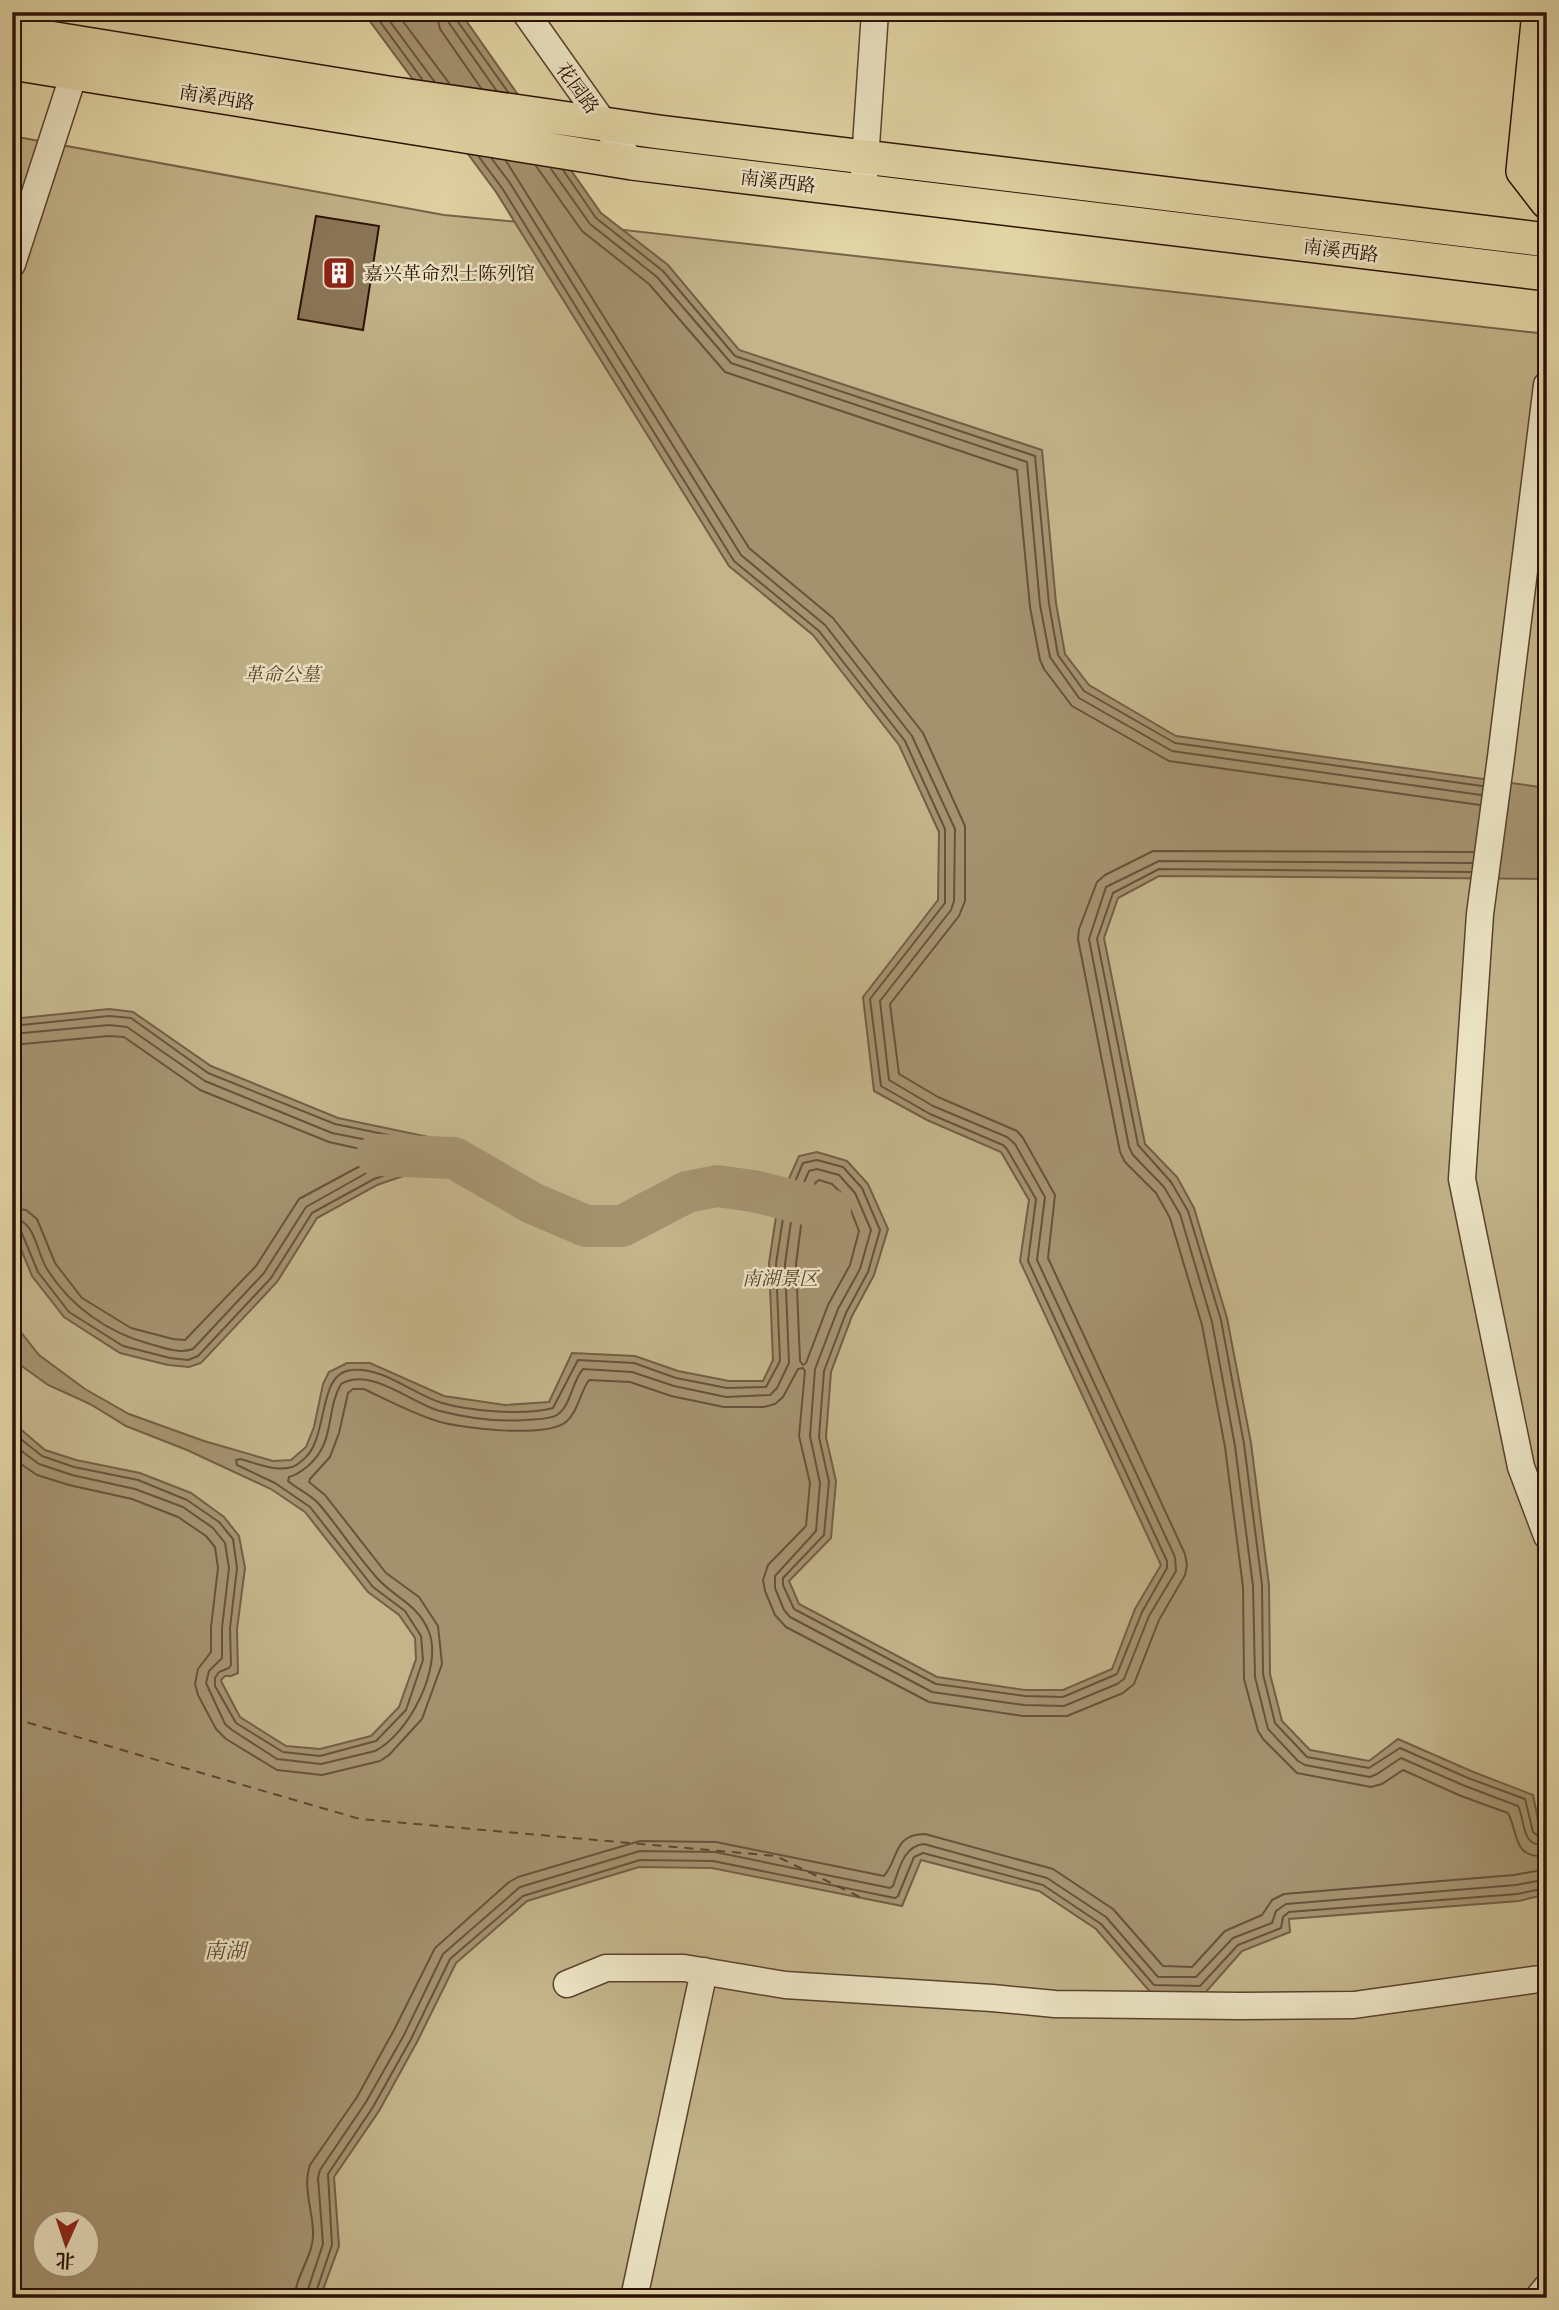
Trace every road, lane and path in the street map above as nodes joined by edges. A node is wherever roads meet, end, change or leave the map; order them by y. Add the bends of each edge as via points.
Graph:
1 (524, 12) edge
2 (875, 12) edge
3 (1539, 12) edge
4 (12, 32) edge
5 (79, 58) junction
6 (12, 63) edge
7 (604, 123) junction
8 (865, 157) junction
9 (619, 161) junction
10 (863, 191) junction
11 (1547, 202) edge
12 (21, 208) edge
13 (1547, 240) edge
14 (12, 264) edge
15 (1547, 274) edge
16 (1547, 384) edge
17 (1547, 1536) edge
18 (704, 1971) junction
19 (1547, 1978) edge
20 (567, 1984) dead end
21 (1547, 2287) edge
22 (635, 2298) edge
23 (1538, 2298) edge

1 - 7 street, 花园路
2 - 8 street
3 - 11 main road via 1523,171
4 - 5 main road, 南溪西路
5 - 6 main road, 南溪西路
5 - 7 main road, 南溪西路
5 - 9 main road, 南溪西路 via 414,129
5 - 12 street
7 - 8 main road, 南溪西路
7 - 9 street, 花园路
8 - 10 street
8 - 13 main road, 南溪西路
9 - 10 main road, 南溪西路
10 - 15 main road, 南溪西路
12 - 14 street
16 - 17 street via 1480,914 1462,1179 1521,1467
18 - 19 street via 785,1985 1055,2004 1240,2006 1354,2005
18 - 20 street via 606,1968
18 - 22 street
21 - 23 street

